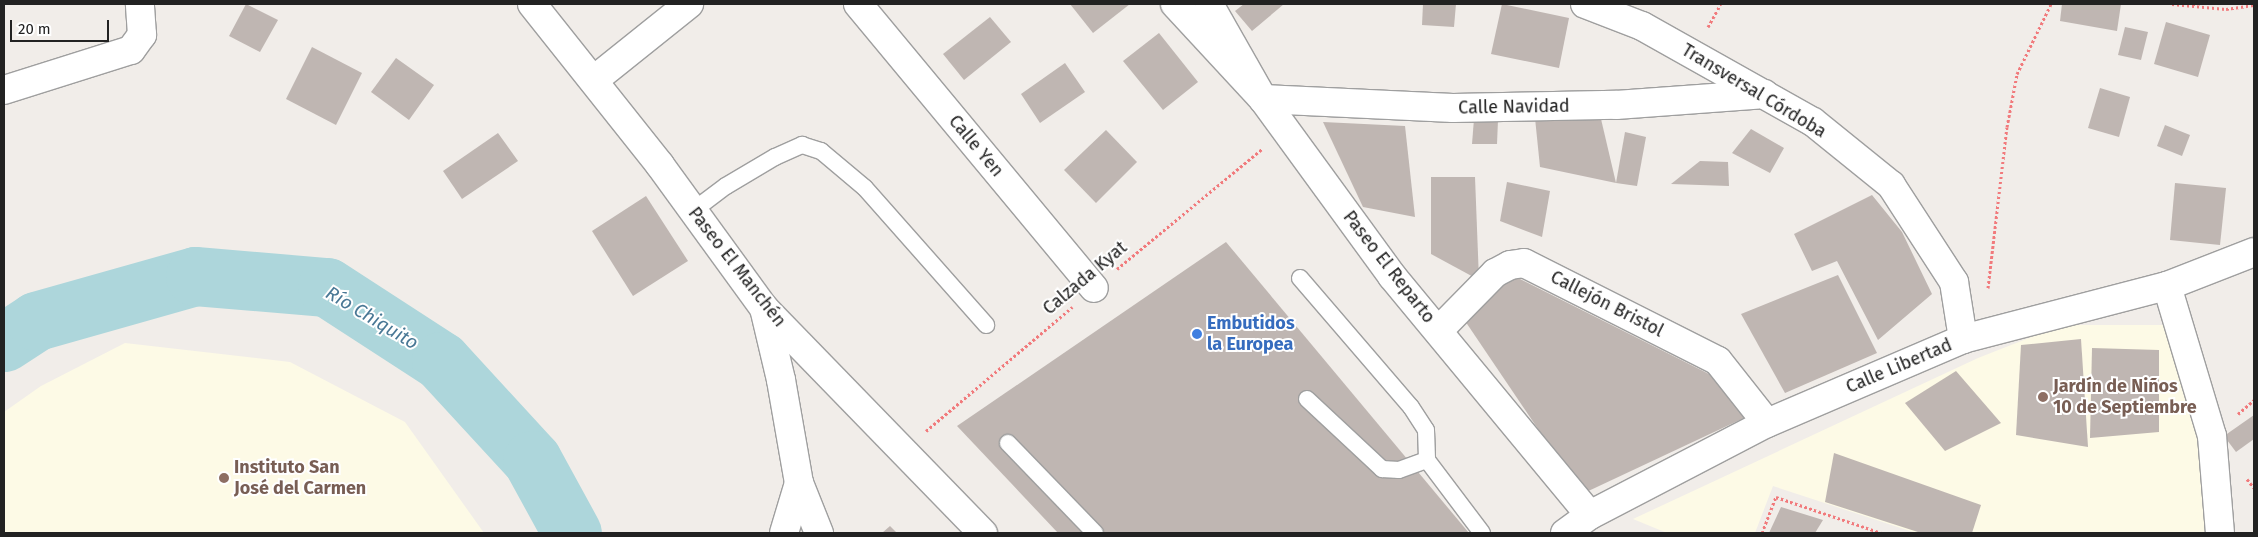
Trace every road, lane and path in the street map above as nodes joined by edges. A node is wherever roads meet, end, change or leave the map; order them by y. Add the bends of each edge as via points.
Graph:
1 (140, 4) edge
2 (532, 4) edge
3 (689, 4) edge
4 (858, 4) edge
5 (1175, 4) edge
6 (1209, 4) edge
7 (1585, 4) edge
8 (2051, 4) edge
9 (2172, 4) edge
10 (2254, 4) edge
11 (594, 80) junction
12 (4, 90) edge
13 (1765, 94) junction
14 (1263, 99) junction
15 (1286, 130) junction
16 (694, 210) junction
17 (2254, 252) edge
18 (1300, 278) dead end
19 (2168, 286) junction
20 (1094, 288) junction
21 (764, 308) junction
22 (986, 325) dead end
23 (1439, 330) junction
24 (1973, 336) junction
25 (1308, 399) dead end
26 (1767, 423) junction
27 (1008, 443) dead end
28 (903, 450) junction
29 (1427, 460) junction
30 (799, 483) junction
31 (1590, 515) junction
32 (784, 533) edge
33 (820, 533) edge
34 (983, 533) edge
35 (1095, 533) edge
36 (1482, 533) edge
37 (1564, 533) edge
38 (1762, 533) edge
39 (1882, 533) edge
40 (2220, 533) edge

1 - 12 street via 142,35 131,50
2 - 11 street, Paseo El Manchén
3 - 11 street
4 - 20 street, Calle Yen
5 - 14 street
6 - 14 street, Paseo El Reparto
7 - 13 street, Transversal Córdoba via 1642,26
8 - 24 path via 2017,74
9 - 10 path via 2226,9
11 - 16 street, Paseo El Manchén
13 - 14 street, Calle Navidad via 1616,105 1453,108
13 - 24 street, Transversal Córdoba via 1813,122 1891,185 1954,282
14 - 15 street, Paseo El Reparto
15 - 20 path, Calzada Kyat
15 - 23 street, Paseo El Reparto via 1392,276
16 - 21 street, Paseo El Manchén
16 - 22 lane via 726,186 802,144 821,151 865,188
17 - 19 street, Calle Libertad
18 - 29 lane via 1411,407 1426,430
19 - 24 street, Calle Libertad
19 - 40 street via 2212,436
20 - 28 path, Calzada Kyat
21 - 28 street, Paseo El Manchén
21 - 30 street via 781,380
23 - 26 street, Callejón Bristol via 1495,274 1510,265 1524,262 1718,361
23 - 31 street, Paseo El Reparto
24 - 26 street, Calle Libertad
25 - 29 lane via 1382,469 1398,470
26 - 31 street, Calle Libertad
27 - 35 lane
28 - 34 street, Paseo El Manchén
29 - 36 lane
30 - 32 street
30 - 33 street
31 - 37 street, Calle Libertad
38 - 39 path via 1776,497

